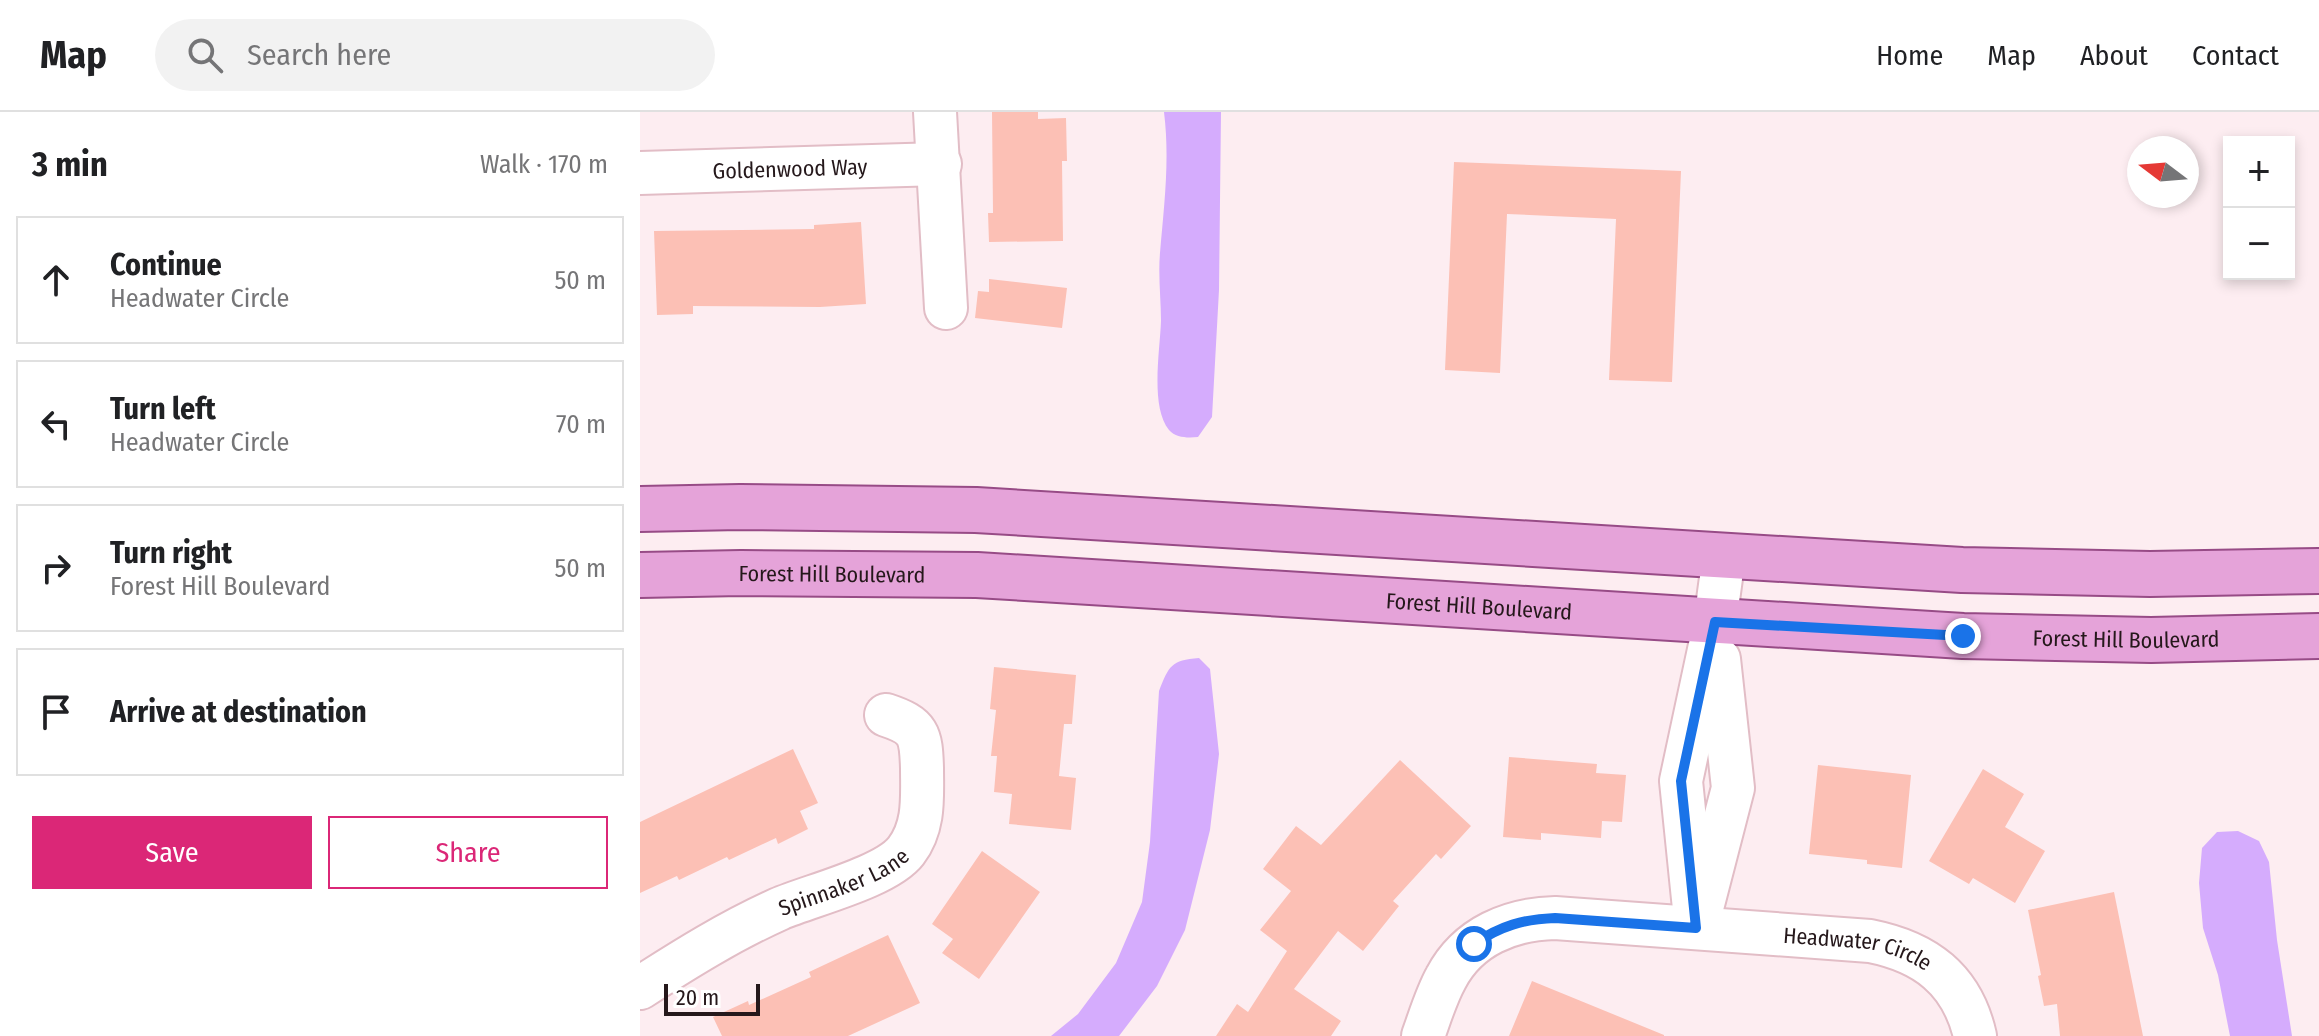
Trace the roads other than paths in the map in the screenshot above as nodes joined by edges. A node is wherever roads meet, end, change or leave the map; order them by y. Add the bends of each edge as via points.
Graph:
1 (935, 112) edge
2 (940, 164) junction
3 (640, 173) edge
4 (946, 308) dead end
5 (640, 509) edge
6 (1724, 556) junction
7 (2319, 571) edge
8 (640, 575) edge
9 (1715, 622) junction
10 (2319, 636) edge
11 (886, 715) dead end
12 (1696, 928) junction
13 (640, 988) edge
14 (1423, 1036) edge
15 (1975, 1036) edge

1 - 2 street
2 - 3 street, Goldenwood Way
2 - 4 street
5 - 6 main road via 976,510
6 - 7 main road via 1978,571
6 - 9 street
8 - 9 main road, Forest Hill Boulevard via 977,575
9 - 10 main road, Forest Hill Boulevard via 1963,636
9 - 12 street via 1733,788
11 - 13 street, Spinnaker Lane via 908,723 921,739 923,810 906,852 888,867 779,909 701,948
12 - 14 street, Headwater Circle via 1555,918 1512,923 1458,960
12 - 15 street, Headwater Circle via 1870,941 1904,950 1949,981 1962,999

